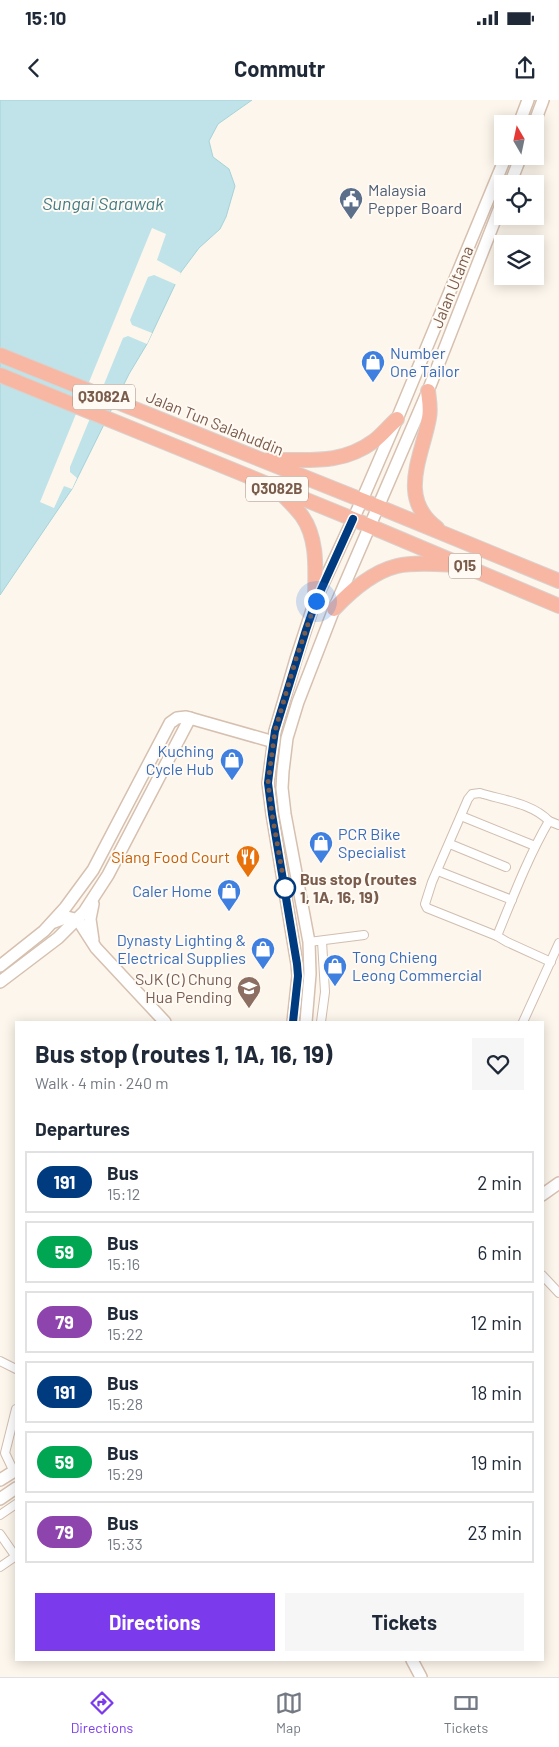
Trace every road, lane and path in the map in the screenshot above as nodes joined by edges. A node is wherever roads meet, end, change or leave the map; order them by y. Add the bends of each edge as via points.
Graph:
1 (528, 100) edge
2 (543, 100) edge
3 (522, 115) edge
4 (537, 115) edge
5 (502, 165) edge
6 (494, 222) edge
7 (0, 355) edge
8 (0, 375) edge
9 (428, 391) junction
10 (397, 419) junction
11 (262, 460) junction
12 (278, 490) junction
13 (362, 500) junction
14 (379, 507) junction
15 (353, 519) junction
16 (370, 526) junction
17 (446, 535) junction
18 (463, 565) junction
19 (559, 581) edge
20 (316, 601) junction
21 (559, 606) edge
22 (334, 609) junction
23 (190, 718) junction
24 (274, 742) junction
25 (461, 816) junction
26 (549, 821) junction
27 (559, 825) edge
28 (450, 844) junction
29 (535, 846) junction
30 (506, 867) dead end
31 (438, 871) junction
32 (95, 896) junction
33 (512, 900) junction
34 (78, 920) junction
35 (49, 926) junction
36 (364, 935) dead end
37 (497, 936) junction
38 (58, 938) junction
39 (322, 940) junction
40 (309, 942) junction
41 (559, 943) edge
42 (96, 948) junction
43 (551, 962) junction
44 (0, 966) edge
45 (0, 982) edge
46 (165, 1021) edge
47 (293, 1021) edge
48 (306, 1021) edge
49 (321, 1021) edge
50 (523, 1021) edge
51 (559, 1183) edge
52 (544, 1194) edge
53 (544, 1277) edge
54 (559, 1293) edge
55 (0, 1361) edge
56 (15, 1368) edge
57 (15, 1414) edge
58 (15, 1471) edge
59 (0, 1480) edge
60 (15, 1489) edge
61 (0, 1499) edge
62 (15, 1505) edge
63 (0, 1515) edge
64 (0, 1534) edge
65 (15, 1555) edge
66 (15, 1557) edge
67 (0, 1567) edge
68 (413, 1661) edge
69 (421, 1677) edge

1 - 3 main road
2 - 4 main road
5 - 10 main road, Jalan Utama
6 - 9 main road, Jalan Utama
7 - 11 highway, Jalan Tun Salahuddin / Q3082A
8 - 12 highway, Q3082B
9 - 14 main road, Jalan Utama
9 - 17 highway via 430,416 415,473 415,492 425,517
10 - 11 highway via 375,440 349,455 324,460
10 - 13 main road, Jalan Utama
11 - 13 highway, Jalan Tun Salahuddin / Q3082A
12 - 15 highway, Q3082B
12 - 20 highway via 302,516 310,532
13 - 14 highway, Q15
13 - 15 main road, Jalan Utama
14 - 16 main road, Jalan Utama
14 - 17 highway, Q15
15 - 16 highway, Q15
15 - 20 main road, Jalan Utama
16 - 18 highway, Q15
16 - 22 main road, Jalan Utama
17 - 19 highway, Q15
18 - 21 highway, Q15
18 - 22 highway via 410,564 391,568 364,582
20 - 24 main road, Jalan Utama via 296,659
22 - 40 main road, Jalan Utama via 298,702 287,738 283,771 285,814
23 - 24 main road
23 - 32 main road
23 - 35 main road via 177,718 170,723 94,870
24 - 47 main road, Jalan Utama via 268,783 296,955 298,976
25 - 26 street via 472,794 480,793 526,806 542,813
25 - 28 street
25 - 29 street
26 - 27 street
26 - 29 street
28 - 30 street
28 - 31 street
29 - 33 street
31 - 33 street
31 - 37 street via 425,906
32 - 34 main road
32 - 42 main road via 90,918
33 - 37 street
34 - 35 main road via 67,916
34 - 38 main road
34 - 42 main road
35 - 44 main road
36 - 39 street
37 - 43 street
38 - 42 main road via 74,935
38 - 45 main road
39 - 40 street
39 - 49 street via 325,992
40 - 48 main road, Jalan Utama
41 - 43 street
42 - 46 main road
43 - 50 street
51 - 52 main road
53 - 54 street
55 - 56 street
57 - 58 street via 5,1453
58 - 59 main road
60 - 61 main road
62 - 63 street
64 - 65 street
66 - 67 street
68 - 69 main road

